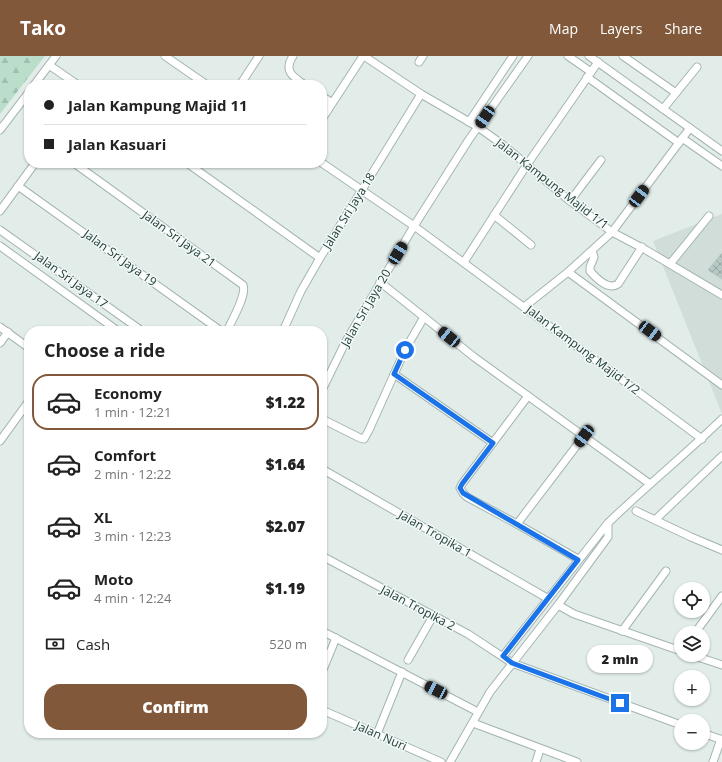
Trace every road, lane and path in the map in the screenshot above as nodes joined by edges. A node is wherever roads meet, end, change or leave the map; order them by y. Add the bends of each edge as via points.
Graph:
1 (56, 56) edge
2 (165, 56) edge
3 (259, 56) edge
4 (293, 56) edge
5 (363, 56) edge
6 (513, 56) edge
7 (528, 56) edge
8 (568, 56) edge
9 (589, 56) edge
10 (623, 56) edge
11 (598, 62) junction
12 (49, 65) junction
13 (697, 68) dead end
14 (589, 74) junction
15 (38, 80) edge
16 (71, 80) edge
17 (200, 80) edge
18 (243, 80) edge
19 (298, 80) edge
20 (676, 93) junction
21 (421, 94) junction
22 (24, 99) edge
23 (327, 100) edge
24 (332, 103) junction
25 (663, 109) junction
26 (327, 111) edge
27 (469, 122) junction
28 (478, 127) junction
29 (690, 128) junction
30 (0, 130) edge
31 (680, 140) junction
32 (722, 151) edge
33 (601, 160) dead end
34 (327, 166) edge
35 (526, 166) junction
36 (722, 166) edge
37 (31, 168) edge
38 (81, 168) edge
39 (194, 168) edge
40 (18, 186) junction
41 (362, 190) junction
42 (570, 201) junction
43 (0, 211) edge
44 (494, 215) junction
45 (709, 216) dead end
46 (414, 226) junction
47 (0, 230) edge
48 (612, 232) junction
49 (531, 245) dead end
50 (1, 248) edge
51 (642, 248) junction
52 (592, 251) junction
53 (320, 258) junction
54 (464, 262) junction
55 (670, 264) junction
56 (568, 272) junction
57 (380, 282) junction
58 (721, 293) edge
59 (524, 307) junction
60 (424, 317) junction
61 (111, 326) edge
62 (135, 326) edge
63 (214, 326) edge
64 (229, 326) edge
65 (285, 326) edge
66 (0, 327) edge
67 (8, 332) junction
68 (0, 343) edge
69 (24, 344) edge
70 (394, 374) junction
71 (327, 380) edge
72 (722, 385) edge
73 (528, 396) junction
74 (24, 408) edge
75 (327, 422) edge
76 (720, 423) edge
77 (584, 436) junction
78 (702, 439) junction
79 (0, 442) edge
80 (493, 443) junction
81 (722, 456) edge
82 (327, 472) edge
83 (650, 484) junction
84 (636, 511) dead end
85 (655, 520) junction
86 (608, 523) junction
87 (517, 524) junction
88 (722, 550) edge
89 (327, 559) edge
90 (578, 560) junction
91 (666, 571) dead end
92 (722, 596) edge
93 (547, 598) junction
94 (558, 605) junction
95 (433, 616) junction
96 (699, 626) edge
97 (622, 631) junction
98 (327, 634) edge
99 (336, 638) junction
100 (674, 649) edge
101 (503, 656) junction
102 (327, 660) edge
103 (408, 660) dead end
104 (710, 661) edge
105 (512, 663) junction
106 (722, 665) edge
107 (402, 672) junction
108 (327, 712) edge
109 (478, 712) junction
110 (674, 722) edge
111 (473, 723) junction
112 (377, 734) junction
113 (710, 735) edge
114 (722, 739) edge
115 (540, 749) junction
116 (441, 762) edge
117 (450, 762) edge
118 (536, 762) edge
119 (577, 762) edge
120 (712, 762) edge

1 - 12 street
2 - 17 street
3 - 18 street
4 - 19 street via 289,69
5 - 21 street, Jalan Kampung Majid 1/1
5 - 24 street
6 - 27 street
7 - 28 street, Jalan Sri Jaya 20
8 - 14 street
9 - 11 street
10 - 20 street
11 - 14 street
11 - 25 street
12 - 15 street
12 - 16 street
13 - 20 street
14 - 31 street
14 - 35 street
20 - 25 street
21 - 27 street, Jalan Kampung Majid 1/1
21 - 41 street, Jalan Sri Jaya 18
22 - 30 street
23 - 24 street
24 - 26 street
25 - 29 street
27 - 28 street, Jalan Kampung Majid 1/1
28 - 35 street, Jalan Kampung Majid 1/1
28 - 46 street, Jalan Sri Jaya 20
29 - 31 street
29 - 32 street
31 - 36 street
31 - 48 street
33 - 42 street
34 - 41 street, Jalan Kampung Majid 1/2
35 - 42 street, Jalan Kampung Majid 1/1
35 - 44 street
37 - 40 street
38 - 64 street, Jalan Sri Jaya 21 via 243,285 242,298
39 - 53 street
40 - 43 street
40 - 63 street, Jalan Sri Jaya 19
41 - 46 street, Jalan Kampung Majid 1/2
41 - 53 street, Jalan Sri Jaya 18
42 - 48 street, Jalan Kampung Majid 1/1
44 - 49 street
44 - 54 street
45 - 55 street
46 - 54 street, Jalan Kampung Majid 1/2
46 - 57 street, Jalan Sri Jaya 20
47 - 62 street, Jalan Sri Jaya 17
48 - 51 street, Jalan Kampung Majid 1/1
48 - 52 street
50 - 61 street, Jalan Sri Jaya 17
51 - 52 street via 618,284 614,286 603,282 590,271 594,257
51 - 55 street, Jalan Kampung Majid 1/1
52 - 56 street
53 - 65 street, Jalan Sri Jaya 18
54 - 59 street, Jalan Kampung Majid 1/2
55 - 58 street, Jalan Kampung Majid 1/1
56 - 59 street
56 - 72 street
57 - 60 street
57 - 71 street, Jalan Sri Jaya 20
59 - 78 street, Jalan Kampung Majid 1/2
60 - 70 street
60 - 73 street
66 - 67 street
67 - 68 street
67 - 69 street
70 - 75 street via 364,439
70 - 80 street
73 - 77 street
73 - 80 street
74 - 79 street
76 - 78 street
77 - 83 street
77 - 87 street
78 - 83 street
80 - 87 street via 460,488 467,497
81 - 85 street
82 - 93 street, Jalan Tropika 1
83 - 86 street
84 - 85 street
85 - 88 street
86 - 90 street
86 - 94 street via 608,537
87 - 90 street
89 - 95 street, Jalan Tropika 2
90 - 93 street
91 - 97 street
92 - 96 street
93 - 101 street
94 - 97 street via 574,614
94 - 105 street
95 - 101 street, Jalan Tropika 2
95 - 103 street
97 - 100 street
98 - 99 street
99 - 102 street
99 - 107 street
101 - 105 street, Jalan Tropika 2
104 - 106 street
105 - 109 street
105 - 110 street, Jalan Tropika 2
107 - 109 street
107 - 112 street
108 - 112 street, Jalan Nuri
109 - 111 street
111 - 115 street
111 - 117 street
112 - 116 street, Jalan Nuri
113 - 114 street
114 - 120 street
115 - 118 street
115 - 119 street

